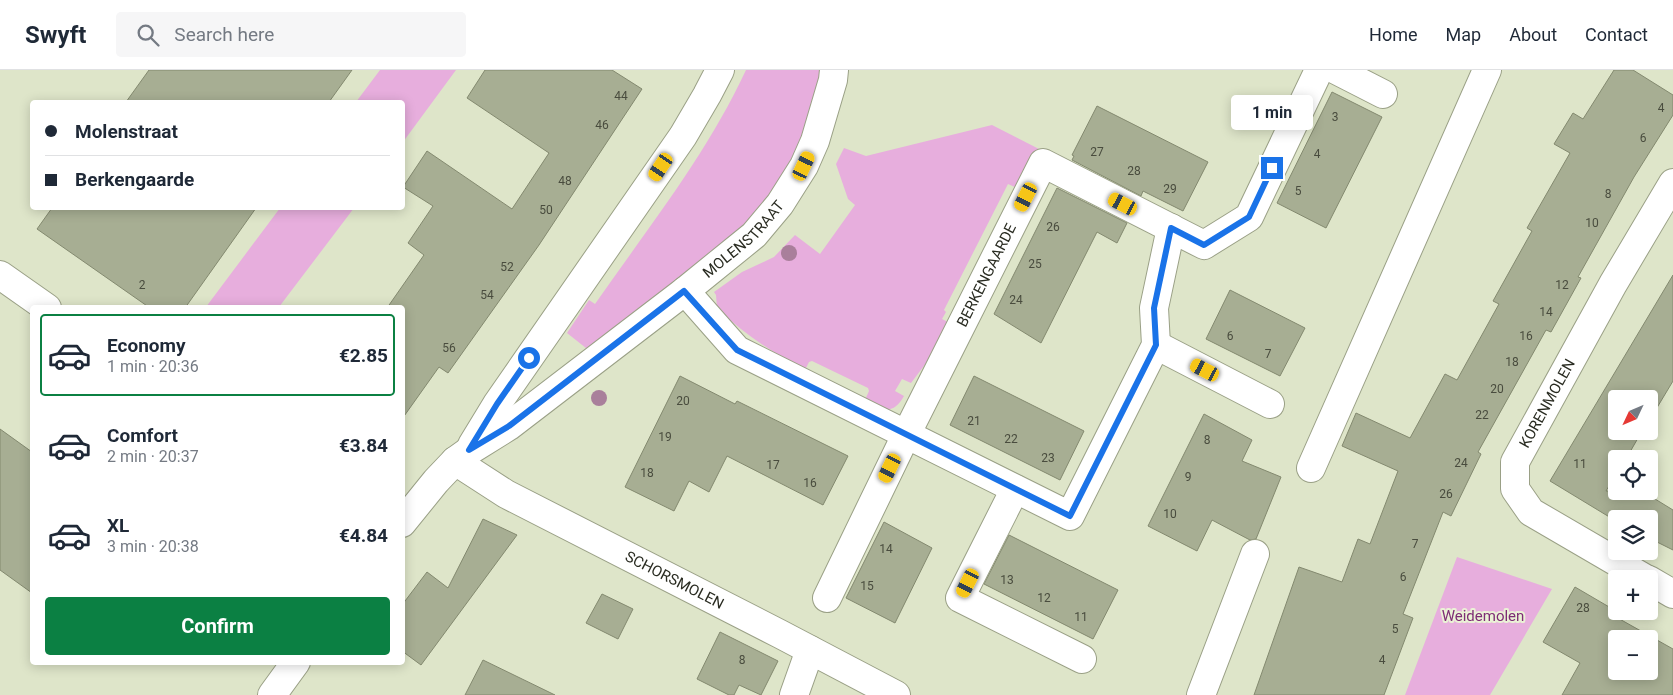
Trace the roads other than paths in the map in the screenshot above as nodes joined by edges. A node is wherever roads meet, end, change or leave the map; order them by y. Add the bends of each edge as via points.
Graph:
1 (720, 70) edge
2 (834, 70) edge
3 (1319, 70) edge
4 (1336, 70) edge
5 (1487, 70) edge
6 (1383, 94) dead end
7 (1673, 183) edge
8 (1171, 228) junction
9 (0, 275) edge
10 (684, 291) junction
11 (43, 305) edge
12 (1156, 345) junction
13 (1270, 404) dead end
14 (906, 435) junction
15 (462, 456) junction
16 (1311, 468) dead end
17 (1015, 489) junction
18 (405, 519) edge
19 (1256, 554) dead end
20 (1630, 570) edge
21 (1658, 586) edge
22 (1673, 594) edge
23 (827, 598) dead end
24 (810, 650) junction
25 (1082, 659) dead end
26 (294, 665) edge
27 (272, 695) edge
28 (794, 695) edge
29 (896, 695) edge
30 (1201, 695) edge

1 - 15 street, MOLENSTRAAT via 683,136
2 - 10 street, MOLENSTRAAT via 815,141 804,166 780,204 754,234
3 - 8 street, BERKENGAARDE via 1249,217 1204,245
4 - 6 street
5 - 16 street
7 - 20 street, KORENMOLEN via 1515,462 1515,489 1531,512
8 - 12 street via 1154,308
8 - 14 street, BERKENGAARDE via 1042,164
9 - 11 street
10 - 14 street via 737,350
10 - 15 street, MOLENSTRAAT via 509,426
12 - 13 street
12 - 17 street via 1070,516
14 - 17 street
14 - 23 street, BERKENGAARDE
15 - 18 street, MOLENSTRAAT via 436,481
15 - 24 street, SCHORSMOLEN via 506,494
17 - 25 street via 960,598
19 - 30 street
21 - 22 street, KORENMOLEN
24 - 28 street
24 - 29 street, SCHORSMOLEN
26 - 27 street

